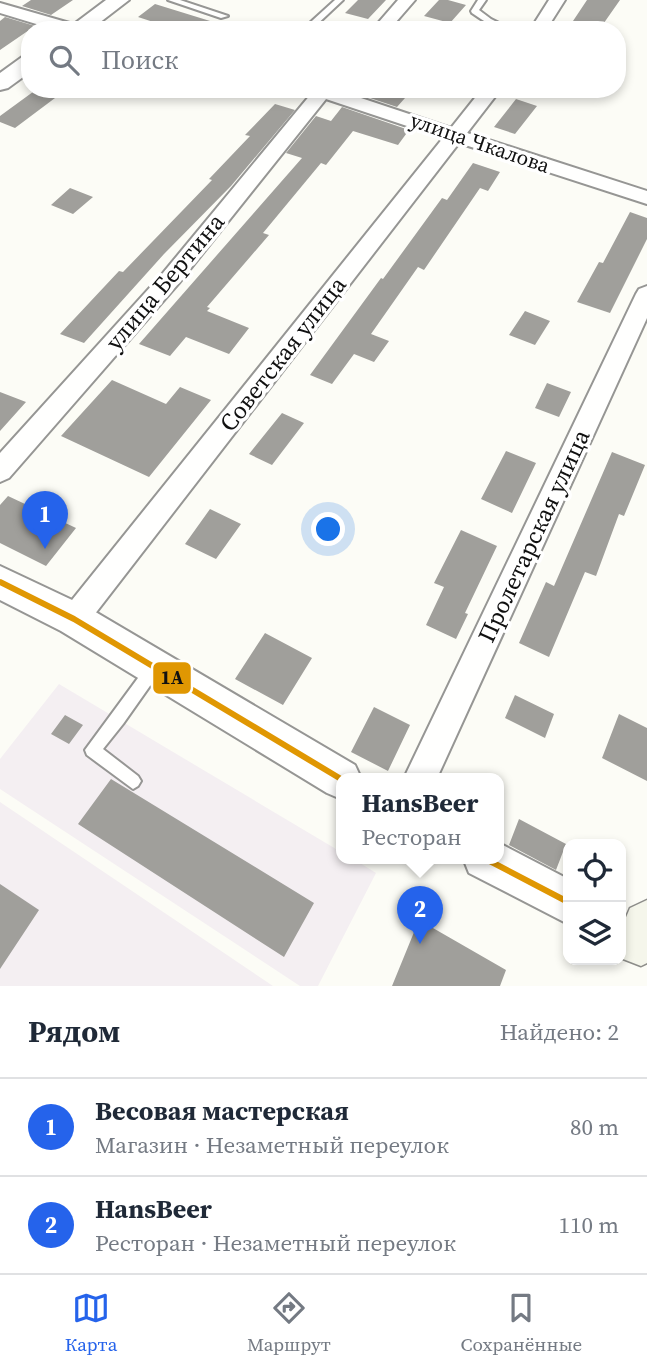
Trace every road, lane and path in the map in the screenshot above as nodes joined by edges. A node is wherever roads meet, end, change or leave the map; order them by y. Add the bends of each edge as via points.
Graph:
1 (120, 0) edge
2 (172, 0) edge
3 (338, 0) edge
4 (407, 0) edge
5 (482, 0) edge
6 (557, 0) edge
7 (0, 8) edge
8 (224, 16) dead end
9 (44, 21) edge
10 (88, 21) edge
11 (316, 21) edge
12 (388, 21) edge
13 (488, 21) edge
14 (544, 21) edge
15 (21, 68) edge
16 (0, 83) edge
17 (314, 98) edge
18 (344, 98) edge
19 (485, 98) edge
20 (456, 135) junction
21 (647, 198) edge
22 (647, 294) edge
23 (0, 471) edge
24 (0, 582) edge
25 (74, 620) junction
26 (154, 668) junction
27 (422, 773) edge
28 (336, 776) edge
29 (133, 781) dead end
30 (495, 864) edge
31 (563, 899) edge

1 - 10 street
2 - 8 lane
3 - 11 lane
4 - 12 street
5 - 13 lane via 475,10
6 - 14 street
7 - 9 street
15 - 16 street
17 - 23 street, улица Бертина via 171,278
18 - 20 street, улица Чкалова
19 - 20 street, Советская улица
20 - 21 street, улица Чкалова
20 - 25 street, Советская улица
22 - 27 street, Пролетарская улица
24 - 25 street
25 - 26 street
26 - 28 street
26 - 29 lane via 92,750
30 - 31 street

